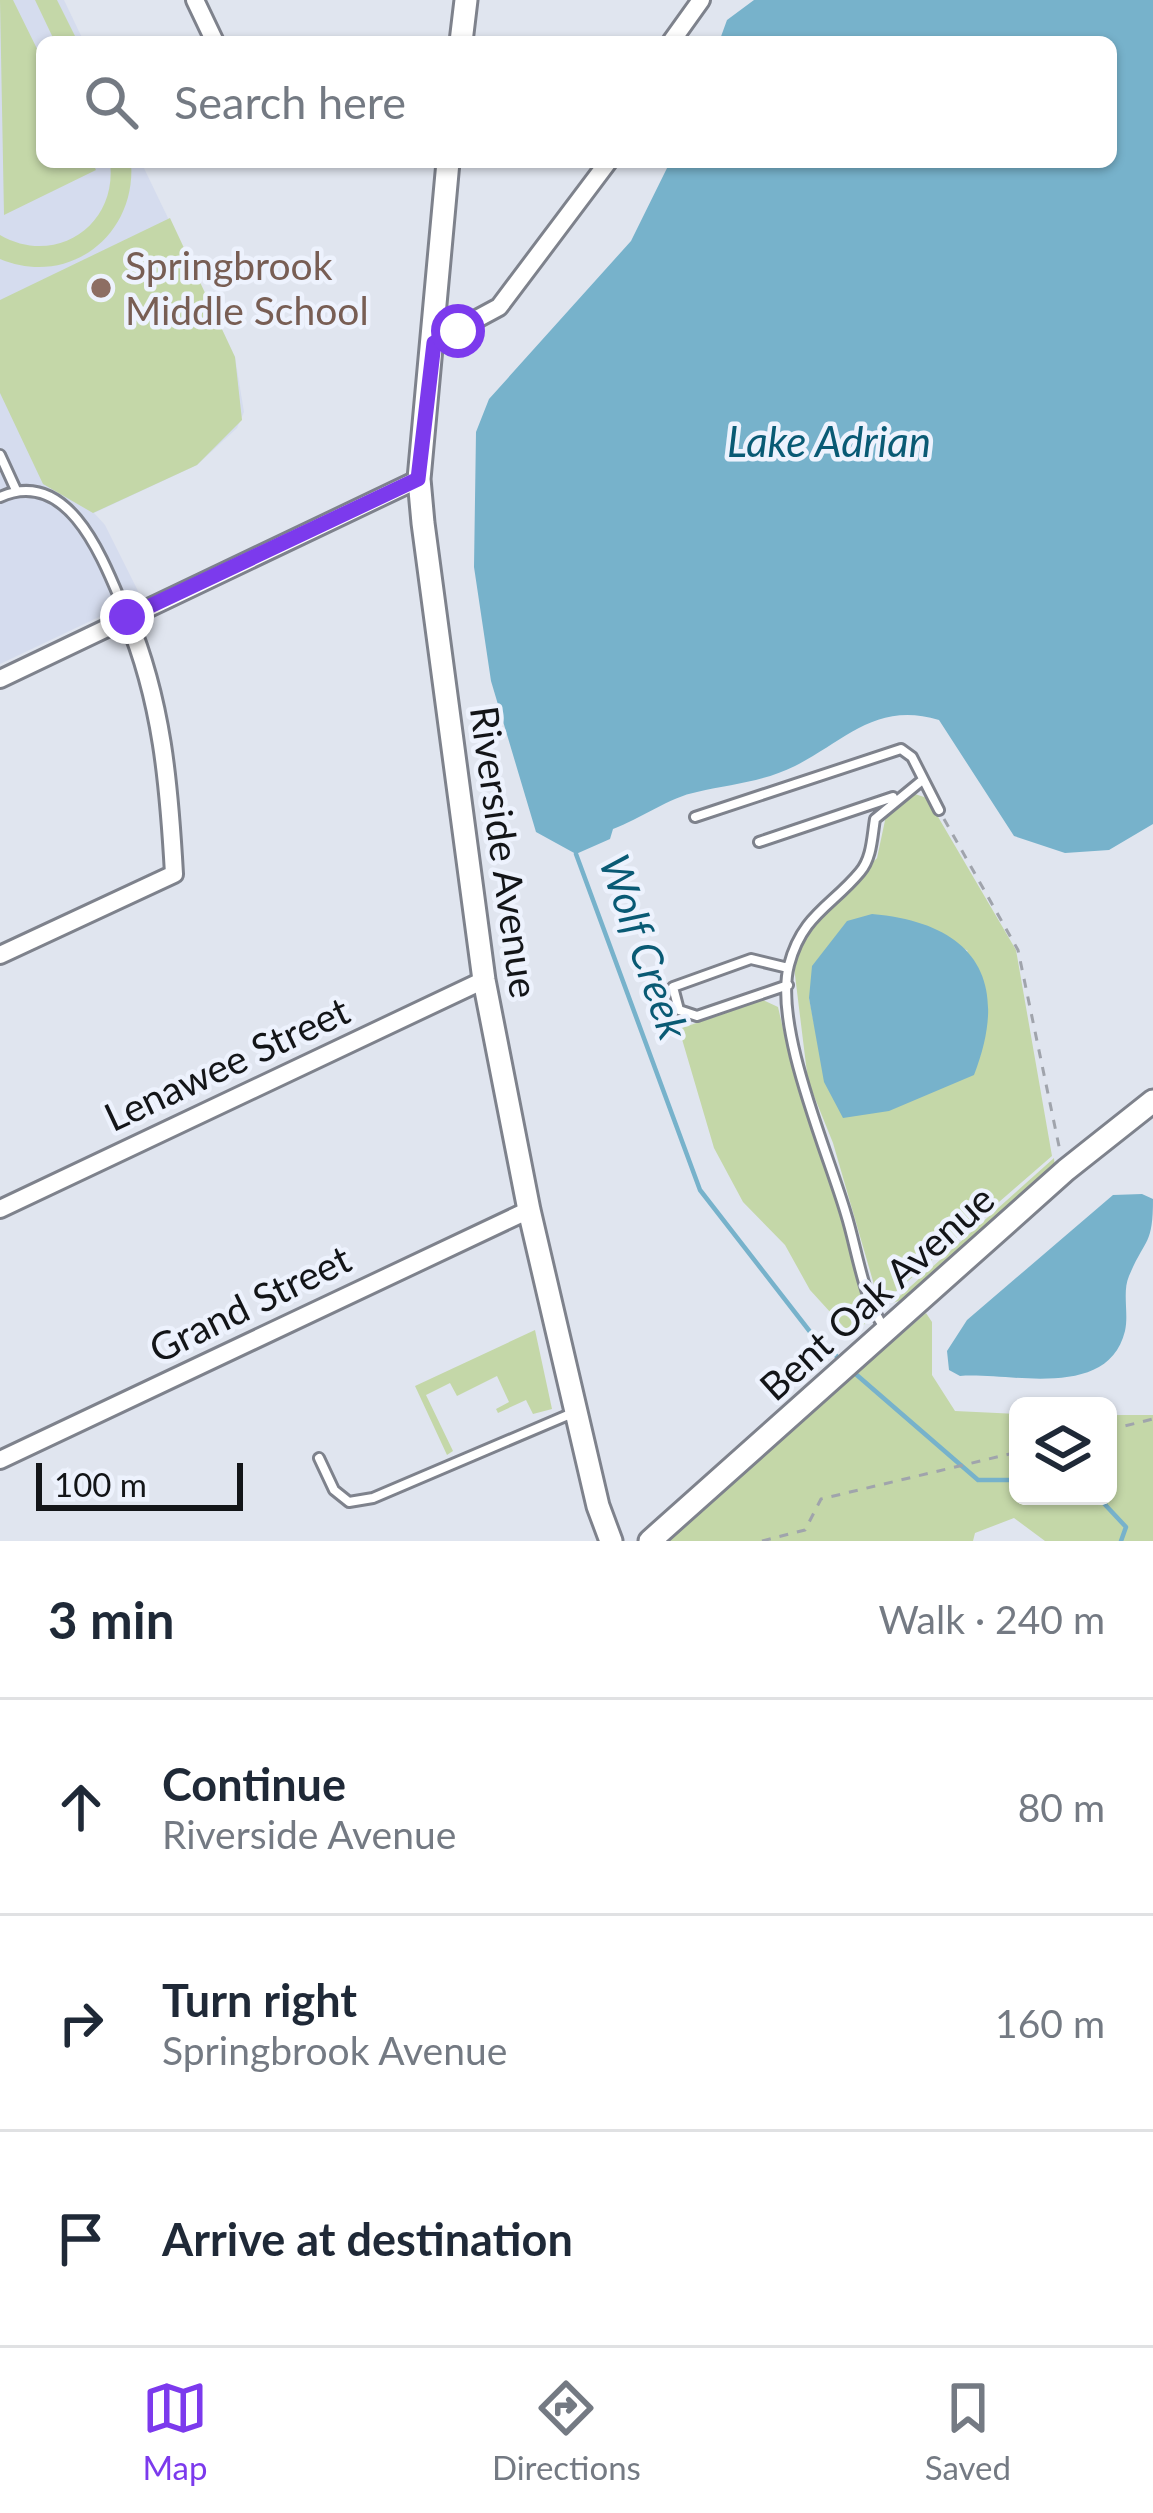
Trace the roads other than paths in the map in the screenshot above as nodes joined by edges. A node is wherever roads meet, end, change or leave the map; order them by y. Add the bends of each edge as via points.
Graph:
1 (195, 0) edge
2 (466, 0) edge
3 (700, 0) edge
4 (212, 36) edge
5 (462, 36) edge
6 (675, 36) edge
7 (448, 168) edge
8 (603, 168) edge
9 (434, 343) junction
10 (0, 455) edge
11 (418, 479) junction
12 (16, 490) junction
13 (0, 497) edge
14 (127, 617) junction
15 (0, 679) edge
16 (920, 782) junction
17 (900, 795) junction
18 (939, 810) road end
19 (695, 817) dead end
20 (759, 842) dead end
21 (0, 956) edge
22 (788, 968) junction
23 (484, 980) junction
24 (788, 985) junction
25 (1153, 1101) edge
26 (0, 1209) edge
27 (529, 1210) junction
28 (889, 1334) junction
29 (576, 1412) junction
30 (319, 1458) dead end
31 (0, 1460) edge
32 (611, 1541) edge
33 (650, 1541) edge

1 - 4 street
2 - 5 street
3 - 6 street
7 - 9 street, Riverside Avenue
8 - 9 street via 499,307
9 - 11 street, Riverside Avenue
10 - 12 lane
11 - 14 street
11 - 23 street, Riverside Avenue
12 - 13 lane
12 - 14 lane via 62,505 82,522
14 - 15 street
14 - 21 street via 155,697 174,874
16 - 17 lane
16 - 18 lane
16 - 19 lane via 901,748
17 - 20 lane
17 - 22 lane via 874,820 861,872 826,900
22 - 24 lane
22 - 24 lane via 751,959 672,993 679,1010 697,1016
23 - 26 street, Lenawee Street
23 - 27 street, Riverside Avenue
24 - 28 lane via 804,1083
25 - 28 street, Bent Oak Avenue
27 - 29 street, Riverside Avenue
27 - 31 street, Grand Street
28 - 33 street, Bent Oak Avenue
29 - 30 lane via 374,1498 350,1502 334,1490
29 - 32 street, Riverside Avenue

